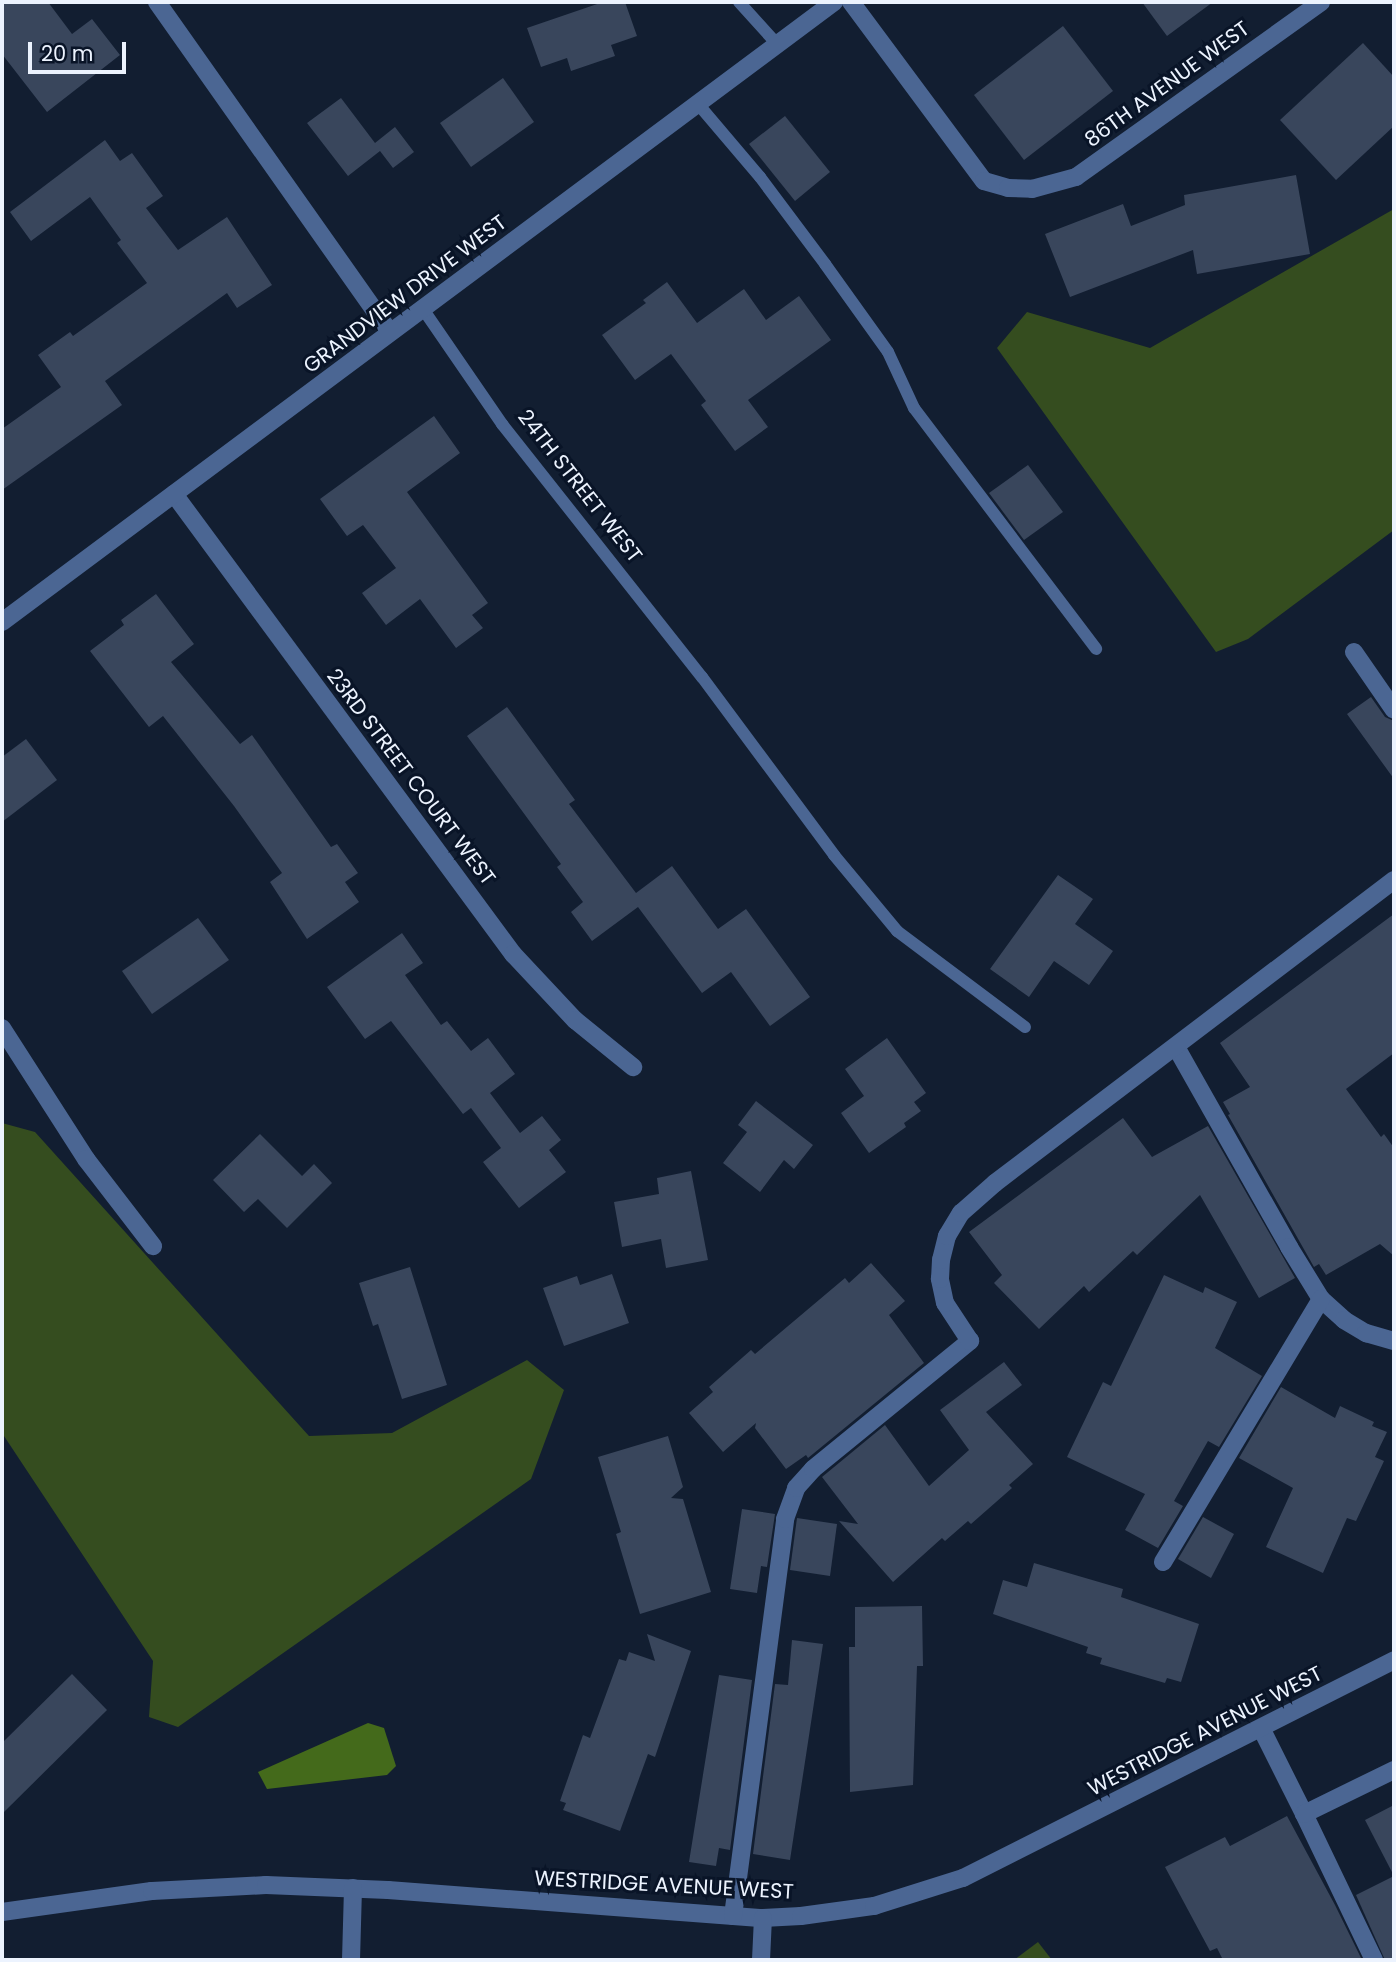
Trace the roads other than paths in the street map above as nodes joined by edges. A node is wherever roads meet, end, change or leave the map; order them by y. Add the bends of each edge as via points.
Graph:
1 (157, 2) edge
2 (739, 2) edge
3 (834, 2) edge
4 (851, 2) edge
5 (1321, 2) edge
6 (777, 44) junction
7 (698, 104) junction
8 (423, 309) junction
9 (390, 332) junction
10 (174, 494) junction
11 (2, 622) edge
12 (1096, 649) dead end
13 (1354, 652) dead end
14 (1394, 710) edge
15 (1394, 880) edge
16 (1025, 1027) dead end
17 (2, 1028) edge
18 (1176, 1047) junction
19 (633, 1067) dead end
20 (153, 1246) dead end
21 (1321, 1298) junction
22 (1394, 1340) edge
23 (1163, 1562) dead end
24 (1394, 1660) edge
25 (1261, 1728) junction
26 (1394, 1770) edge
27 (1304, 1814) junction
28 (353, 1888) junction
29 (2, 1912) edge
30 (733, 1916) junction
31 (763, 1918) junction
32 (351, 1960) edge
33 (761, 1960) edge
34 (1374, 1960) edge

1 - 9 street
2 - 6 lane
3 - 6 street, GRANDVIEW DRIVE WEST
4 - 5 street, 86TH AVENUE WEST via 985,181 1032,189 1076,177
6 - 7 street, GRANDVIEW DRIVE WEST
7 - 8 street, GRANDVIEW DRIVE WEST
7 - 12 lane via 825,264 888,352 914,408
8 - 9 street, GRANDVIEW DRIVE WEST
8 - 16 lane, 24TH STREET WEST via 502,424 897,931
9 - 10 street, GRANDVIEW DRIVE WEST
10 - 11 street, GRANDVIEW DRIVE WEST
10 - 19 street, 23RD STREET COURT WEST via 513,954 575,1020
13 - 14 street
15 - 18 street
17 - 20 street via 86,1159
18 - 21 street
18 - 30 street via 961,1213 947,1236 940,1279 945,1303 970,1341 813,1469 796,1488 785,1519
21 - 22 street via 1355,1327
21 - 23 street
24 - 25 street, WESTRIDGE AVENUE WEST
25 - 27 street
25 - 31 street, WESTRIDGE AVENUE WEST via 963,1878 874,1906
26 - 27 street
27 - 34 street
28 - 29 street, WESTRIDGE AVENUE WEST via 209,1886
28 - 30 street, WESTRIDGE AVENUE WEST
28 - 32 street
30 - 31 street, WESTRIDGE AVENUE WEST
31 - 33 street

